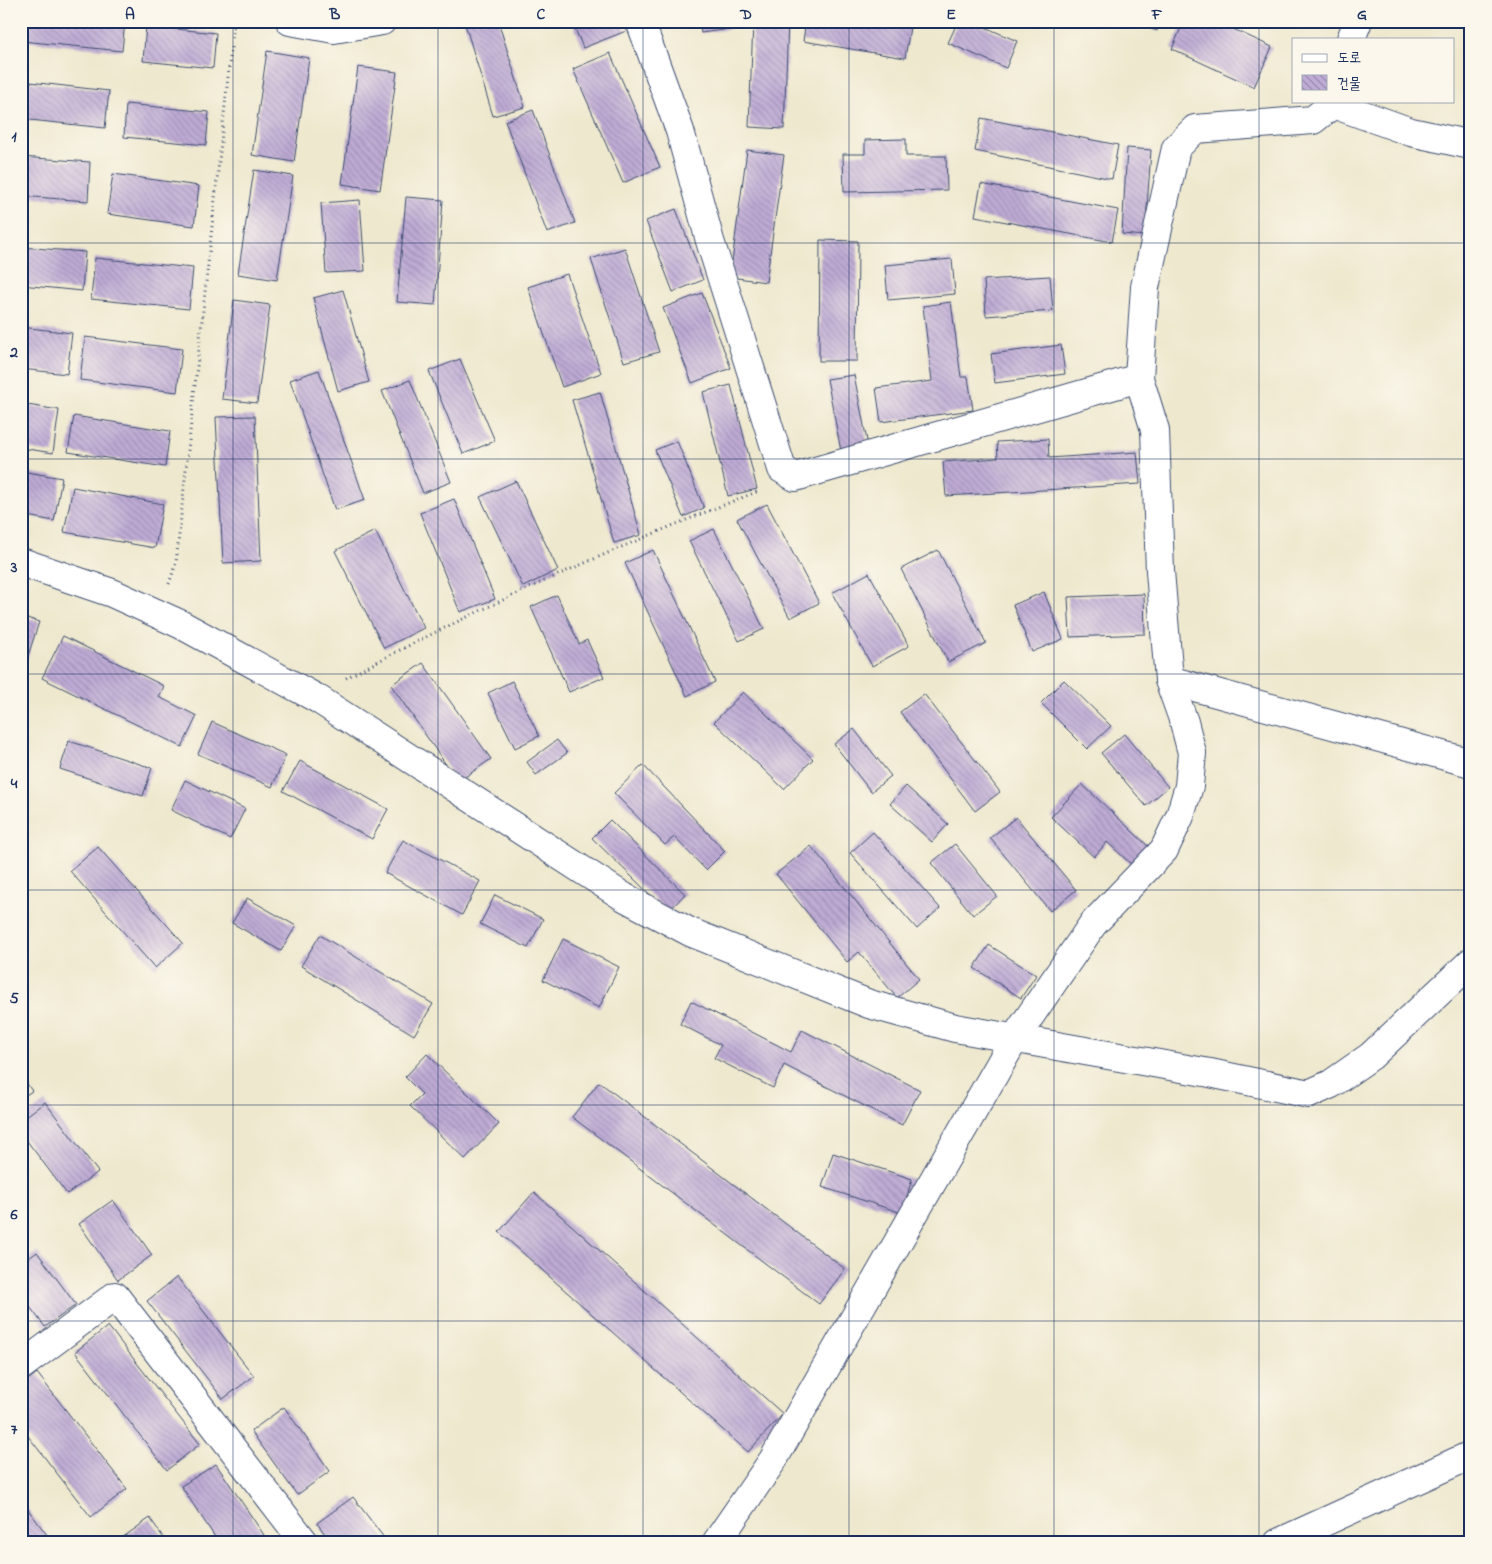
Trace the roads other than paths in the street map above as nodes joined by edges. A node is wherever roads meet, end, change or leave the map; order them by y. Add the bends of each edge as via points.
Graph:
1 (290, 21) edge
2 (382, 21) edge
3 (640, 21) edge
4 (1358, 21) edge
5 (1351, 38) edge
6 (1333, 102) edge
7 (1471, 145) edge
8 (1139, 378) junction
9 (21, 562) edge
10 (1169, 680) junction
11 (1471, 763) edge
12 (1471, 962) edge
13 (1015, 1038) junction
14 (21, 1366) edge
15 (1471, 1454) edge
16 (305, 1543) edge
17 (716, 1543) edge
18 (1278, 1543) edge

1 - 2 street via 334,29
3 - 8 street via 680,131 710,241 782,469 794,477
4 - 5 street
6 - 7 street via 1411,132
6 - 8 street via 1313,120 1195,130 1176,148 1145,287
8 - 10 street via 1155,430 1160,571
9 - 13 street via 112,593 318,699 616,892 690,932 869,1004 956,1028
10 - 11 street
10 - 13 street via 1192,753 1189,786 1180,816 1164,850 1093,924
12 - 13 street via 1371,1056 1309,1094
13 - 17 street via 774,1460
14 - 16 street via 115,1296
15 - 18 street

